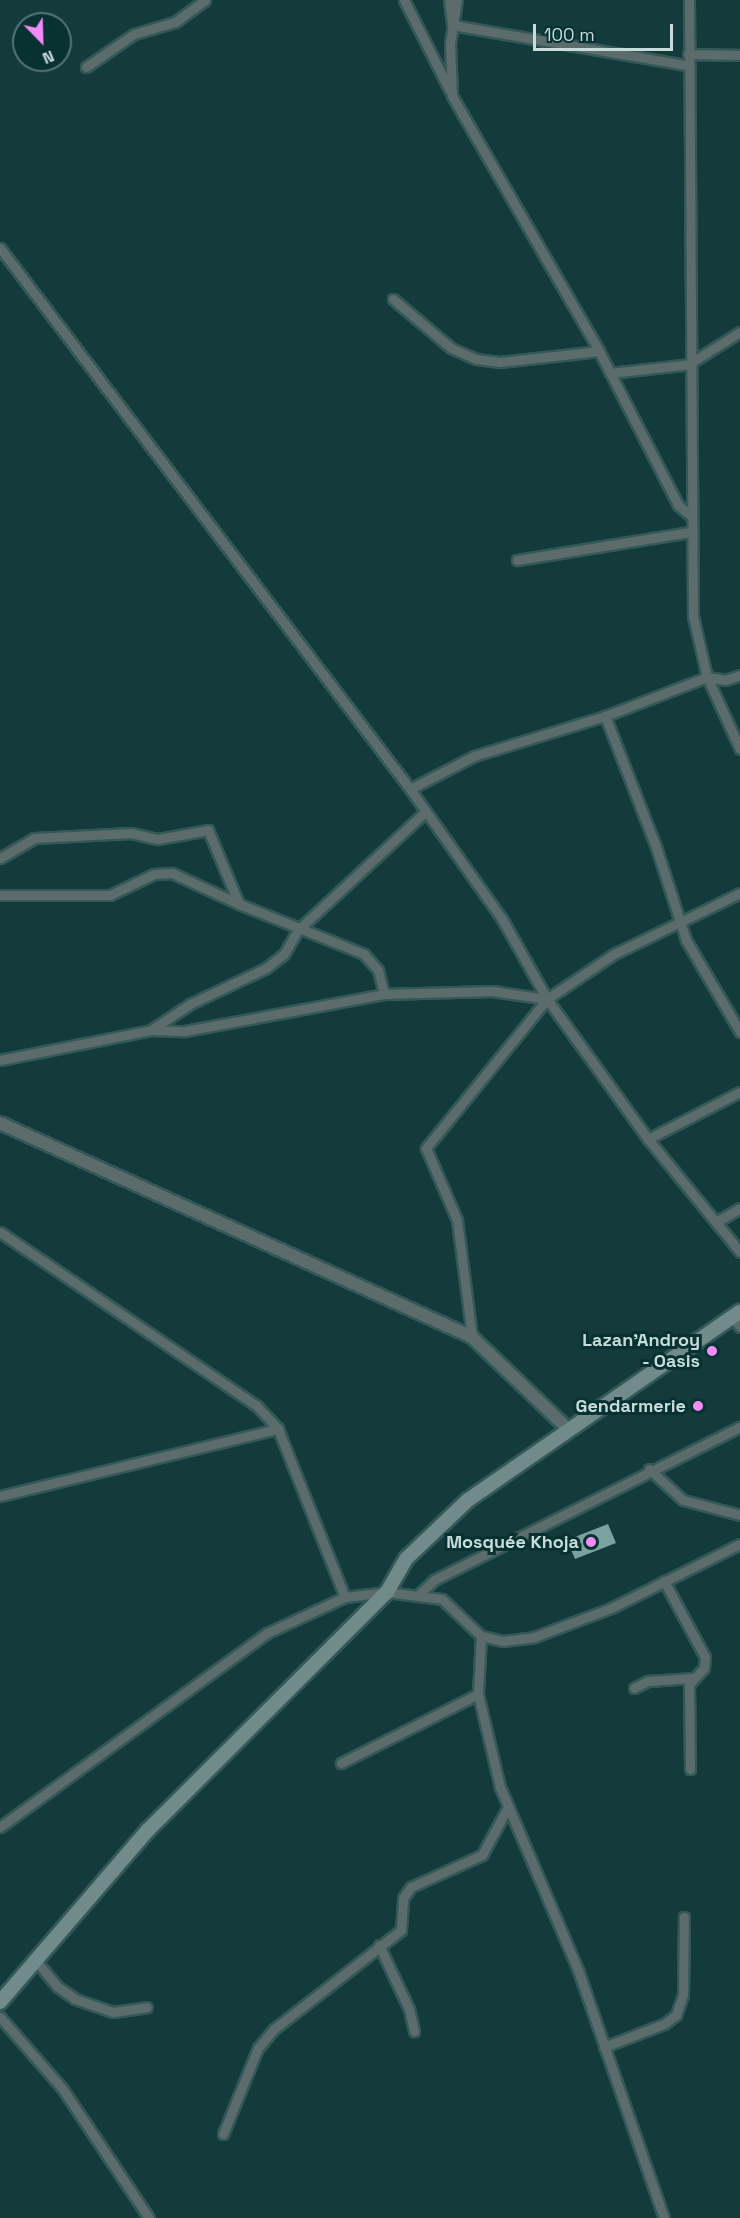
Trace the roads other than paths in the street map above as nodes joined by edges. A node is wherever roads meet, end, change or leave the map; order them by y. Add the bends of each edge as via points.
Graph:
1 (202, 0) edge
2 (404, 0) edge
3 (449, 0) edge
4 (457, 0) edge
5 (689, 0) edge
6 (452, 25) junction
7 (688, 54) junction
8 (740, 56) edge
9 (687, 64) junction
10 (86, 67) dead end
11 (452, 96) junction
12 (0, 248) edge
13 (393, 299) dead end
14 (740, 332) edge
15 (599, 351) junction
16 (692, 363) junction
17 (610, 373) junction
18 (690, 515) junction
19 (690, 532) junction
20 (517, 560) dead end
21 (740, 675) edge
22 (707, 677) junction
23 (605, 716) junction
24 (740, 749) edge
25 (410, 789) junction
26 (424, 813) junction
27 (0, 858) edge
28 (740, 893) edge
29 (0, 895) edge
30 (239, 904) junction
31 (680, 923) junction
32 (298, 930) junction
33 (384, 994) junction
34 (547, 999) junction
35 (151, 1030) junction
36 (740, 1032) edge
37 (0, 1060) edge
38 (740, 1092) edge
39 (0, 1123) edge
40 (648, 1139) junction
41 (740, 1208) edge
42 (716, 1222) junction
43 (0, 1232) edge
44 (740, 1252) edge
45 (737, 1319) edge
46 (472, 1337) junction
47 (740, 1427) edge
48 (567, 1428) junction
49 (278, 1430) junction
50 (649, 1469) junction
51 (0, 1496) edge
52 (740, 1515) edge
53 (740, 1544) edge
54 (664, 1581) junction
55 (387, 1592) junction
56 (418, 1595) junction
57 (345, 1596) junction
58 (481, 1636) junction
59 (693, 1678) junction
60 (634, 1688) dead end
61 (478, 1694) junction
62 (341, 1763) dead end
63 (690, 1769) dead end
64 (508, 1807) junction
65 (0, 1827) edge
66 (684, 1917) dead end
67 (379, 1945) junction
68 (36, 1960) junction
69 (0, 2002) edge
70 (147, 2007) dead end
71 (0, 2017) edge
72 (414, 2031) dead end
73 (604, 2047) junction
74 (223, 2134) dead end
75 (148, 2218) edge
76 (664, 2218) edge

1 - 10 street via 175,22 134,34
2 - 11 street
3 - 6 street
4 - 6 street
5 - 7 street
6 - 9 street
6 - 11 street
7 - 8 street
7 - 9 street
9 - 16 street
11 - 15 street
12 - 25 street
13 - 15 street via 451,348 476,359 500,362
14 - 16 street
15 - 17 street
16 - 17 street
16 - 18 street via 695,464
17 - 18 street via 678,505
18 - 19 street
19 - 20 street
19 - 22 street via 693,616
21 - 22 street via 725,680
22 - 23 street
22 - 24 street
23 - 25 street via 474,756
23 - 31 street via 657,848
25 - 26 street
26 - 32 street
26 - 34 street via 502,919
27 - 30 street via 34,838 131,834 158,840 208,830
28 - 31 street
29 - 30 street via 110,895 154,874 172,873
30 - 32 street
31 - 34 street via 614,954
31 - 36 street
32 - 33 street via 364,954 378,970
32 - 35 street via 284,954 266,968 190,1004
33 - 34 street via 492,991
33 - 35 street via 186,1032
34 - 40 street
34 - 46 street via 426,1148 458,1220
35 - 37 street
38 - 40 street
39 - 46 street
40 - 42 street
41 - 42 street
42 - 44 street
43 - 49 street via 230,1386
45 - 48 main road
46 - 48 street
47 - 50 street
48 - 55 main road via 468,1500 407,1558
49 - 51 street
49 - 57 street
50 - 52 street via 683,1500
50 - 56 street via 434,1580
53 - 54 street
54 - 58 street via 610,1608 534,1637 503,1641
54 - 59 street via 702,1647 704,1668
55 - 56 street
55 - 57 street
55 - 68 main road via 148,1830
56 - 58 street via 442,1599
57 - 65 street via 267,1633
58 - 61 street
59 - 60 street via 648,1681
59 - 63 street via 688,1697
61 - 62 street
61 - 64 street
64 - 67 street via 482,1855 411,1887 403,1898 401,1930
64 - 73 street via 578,1970
66 - 73 street via 683,1995 676,2014 664,2024
67 - 72 street via 409,2009
67 - 74 street via 302,2012 274,2029 258,2048
68 - 69 main road
68 - 70 street via 57,1987 75,1999 113,2012
71 - 75 street via 62,2088
73 - 76 street

